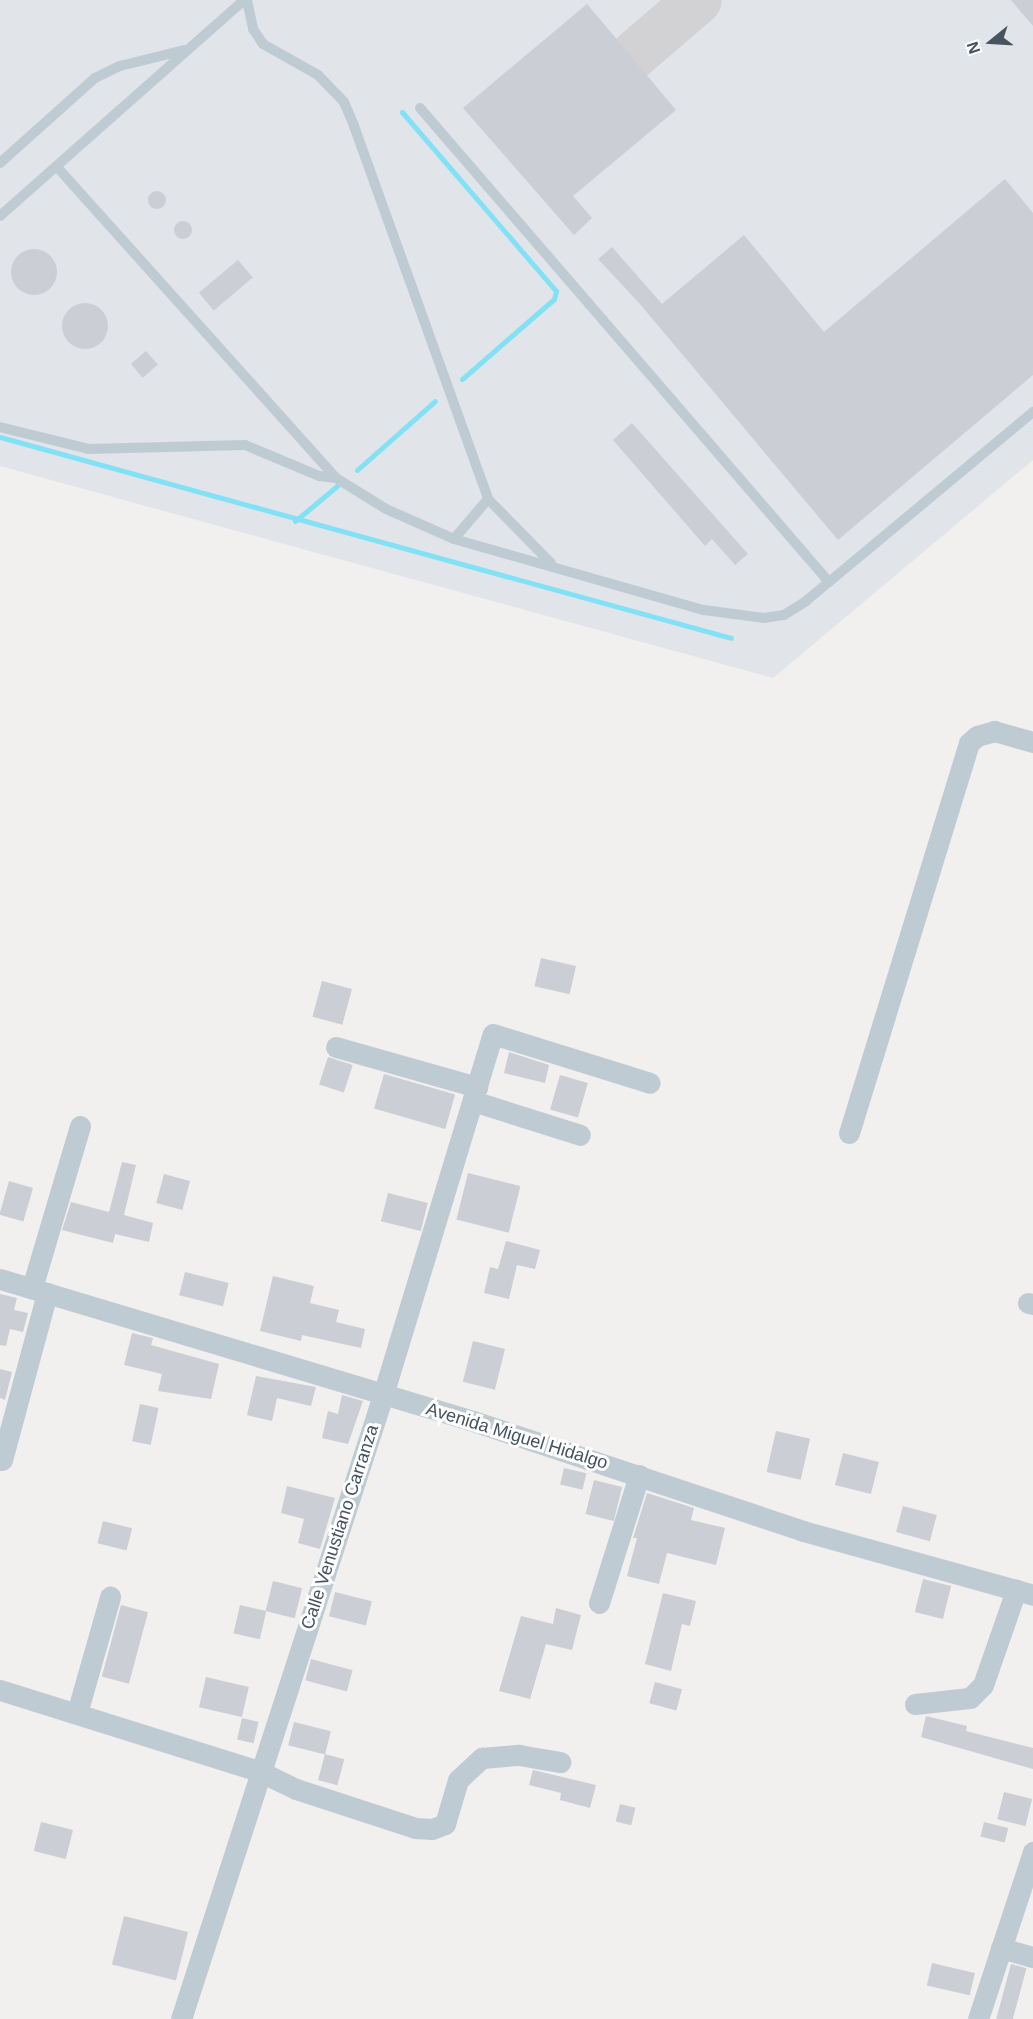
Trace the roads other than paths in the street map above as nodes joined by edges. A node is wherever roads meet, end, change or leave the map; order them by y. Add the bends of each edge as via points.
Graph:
1 (246, 0) edge
2 (188, 50) junction
3 (420, 108) dead end
4 (0, 163) edge
5 (57, 167) junction
6 (0, 216) edge
7 (1033, 412) edge
8 (0, 427) edge
9 (336, 478) junction
10 (488, 499) junction
11 (454, 539) junction
12 (552, 565) junction
13 (829, 582) junction
14 (1033, 742) edge
15 (336, 1047) dead end
16 (650, 1083) dead end
17 (475, 1094) junction
18 (80, 1126) dead end
19 (849, 1133) dead end
20 (580, 1135) dead end
21 (0, 1280) edge
22 (40, 1290) junction
23 (383, 1395) junction
24 (2, 1460) dead end
25 (639, 1475) junction
26 (1024, 1593) edge
27 (110, 1597) dead end
28 (599, 1603) dead end
29 (0, 1690) edge
30 (915, 1704) dead end
31 (76, 1713) junction
32 (560, 1762) dead end
33 (261, 1772) junction
34 (1033, 1851) edge
35 (1001, 1948) junction
36 (1033, 1957) edge
37 (181, 2019) edge
38 (978, 2019) edge

1 - 2 lane
1 - 10 lane via 253,29 263,44 305,65 344,102
2 - 4 lane via 120,66 95,78
2 - 5 lane
3 - 13 lane
5 - 6 lane
5 - 9 lane
7 - 13 lane
8 - 9 lane via 90,449 245,445 319,476
9 - 11 lane via 386,509
10 - 11 lane
10 - 12 lane
11 - 12 lane
12 - 13 lane via 704,610 764,618 784,615
14 - 19 street via 994,731 976,736 969,743
15 - 17 street
16 - 17 street, Calle Venustiano Carranza via 494,1034
17 - 20 street
17 - 23 street, Calle Venustiano Carranza
18 - 22 street
21 - 22 street, Avenida Miguel Hidalgo
22 - 23 street, Avenida Miguel Hidalgo
22 - 24 street
23 - 25 street, Avenida Miguel Hidalgo
23 - 33 street, Calle Venustiano Carranza
25 - 26 street, Avenida Miguel Hidalgo via 803,1531
25 - 28 street
26 - 30 street via 983,1685 970,1698
27 - 31 street
29 - 31 street
31 - 33 street
32 - 33 street via 519,1755 482,1758 458,1780 445,1824 432,1829 415,1828 296,1789
33 - 37 street, Calle Venustiano Carranza
34 - 35 street
35 - 36 street
35 - 38 street

